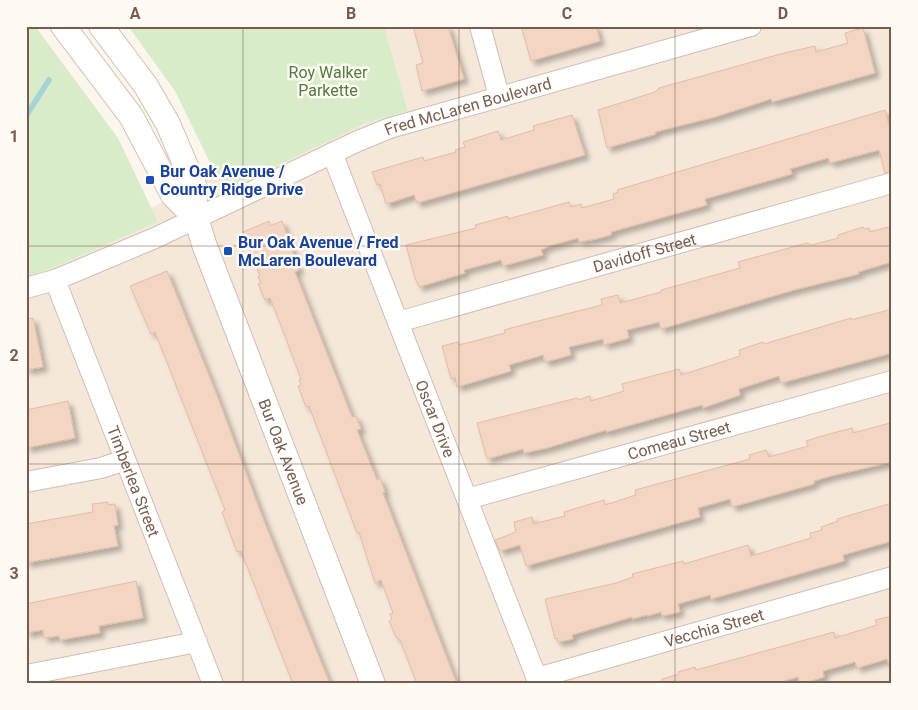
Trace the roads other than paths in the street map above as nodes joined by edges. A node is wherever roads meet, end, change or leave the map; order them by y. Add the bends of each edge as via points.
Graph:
1 (63, 26) edge
2 (101, 26) edge
3 (480, 26) edge
4 (751, 26) edge
5 (500, 96) junction
6 (332, 153) junction
7 (892, 183) edge
8 (196, 218) junction
9 (55, 280) junction
10 (26, 288) edge
11 (398, 322) junction
12 (892, 381) edge
13 (125, 460) junction
14 (26, 482) edge
15 (467, 499) junction
16 (892, 577) edge
17 (197, 642) junction
18 (26, 675) edge
19 (538, 681) edge
20 (213, 684) edge
21 (373, 684) edge

1 - 8 street, Bur Oak Avenue via 130,116 173,195
2 - 8 street, Bur Oak Avenue via 146,86 168,124 194,185
3 - 5 street
4 - 5 street, Fred McLaren Boulevard
5 - 6 street, Fred McLaren Boulevard via 390,128
6 - 8 street, Fred McLaren Boulevard
6 - 11 street, Oscar Drive
7 - 11 street, Davidoff Street
8 - 9 street, Fred McLaren Boulevard
8 - 21 street, Bur Oak Avenue
9 - 10 street, Fred McLaren Boulevard
9 - 13 street, Timberlea Street
11 - 15 street, Oscar Drive
12 - 15 street, Comeau Street
13 - 14 street via 101,468
13 - 17 street, Timberlea Street
15 - 19 street, Oscar Drive
16 - 19 street, Vecchia Street
17 - 18 street
17 - 20 street, Timberlea Street

